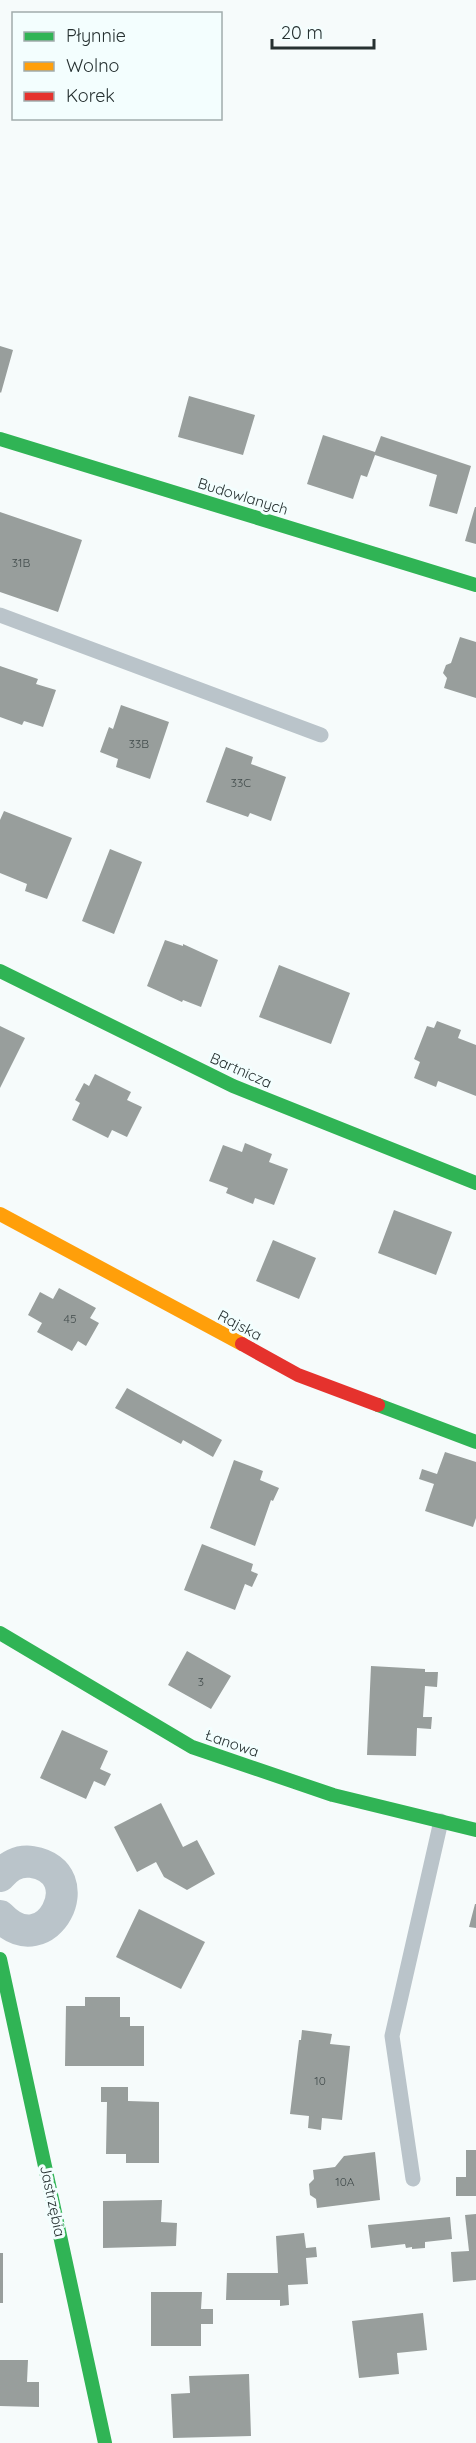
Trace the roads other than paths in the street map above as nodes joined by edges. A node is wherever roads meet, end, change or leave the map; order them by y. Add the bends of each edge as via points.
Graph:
1 (0, 439) edge
2 (476, 585) edge
3 (0, 615) edge
4 (321, 735) dead end
5 (0, 971) edge
6 (476, 1183) edge
7 (0, 1214) edge
8 (476, 1442) edge
9 (0, 1633) edge
10 (441, 1821) junction
11 (476, 1830) edge
12 (0, 1876) edge
13 (3, 1929) edge
14 (0, 1959) edge
15 (413, 2179) dead end
16 (105, 2443) edge

1 - 2 street, Budowlanych
3 - 4 lane
5 - 6 street, Bartnicza via 233,1086
7 - 8 street, Rajska via 298,1375
9 - 10 street, Łanowa via 192,1747 333,1795
10 - 11 street, Łanowa
10 - 15 lane via 392,2036
12 - 13 street via 8,1867 29,1861 49,1868 61,1886 61,1908 47,1924 27,1930
14 - 16 street, Jastrzębia

